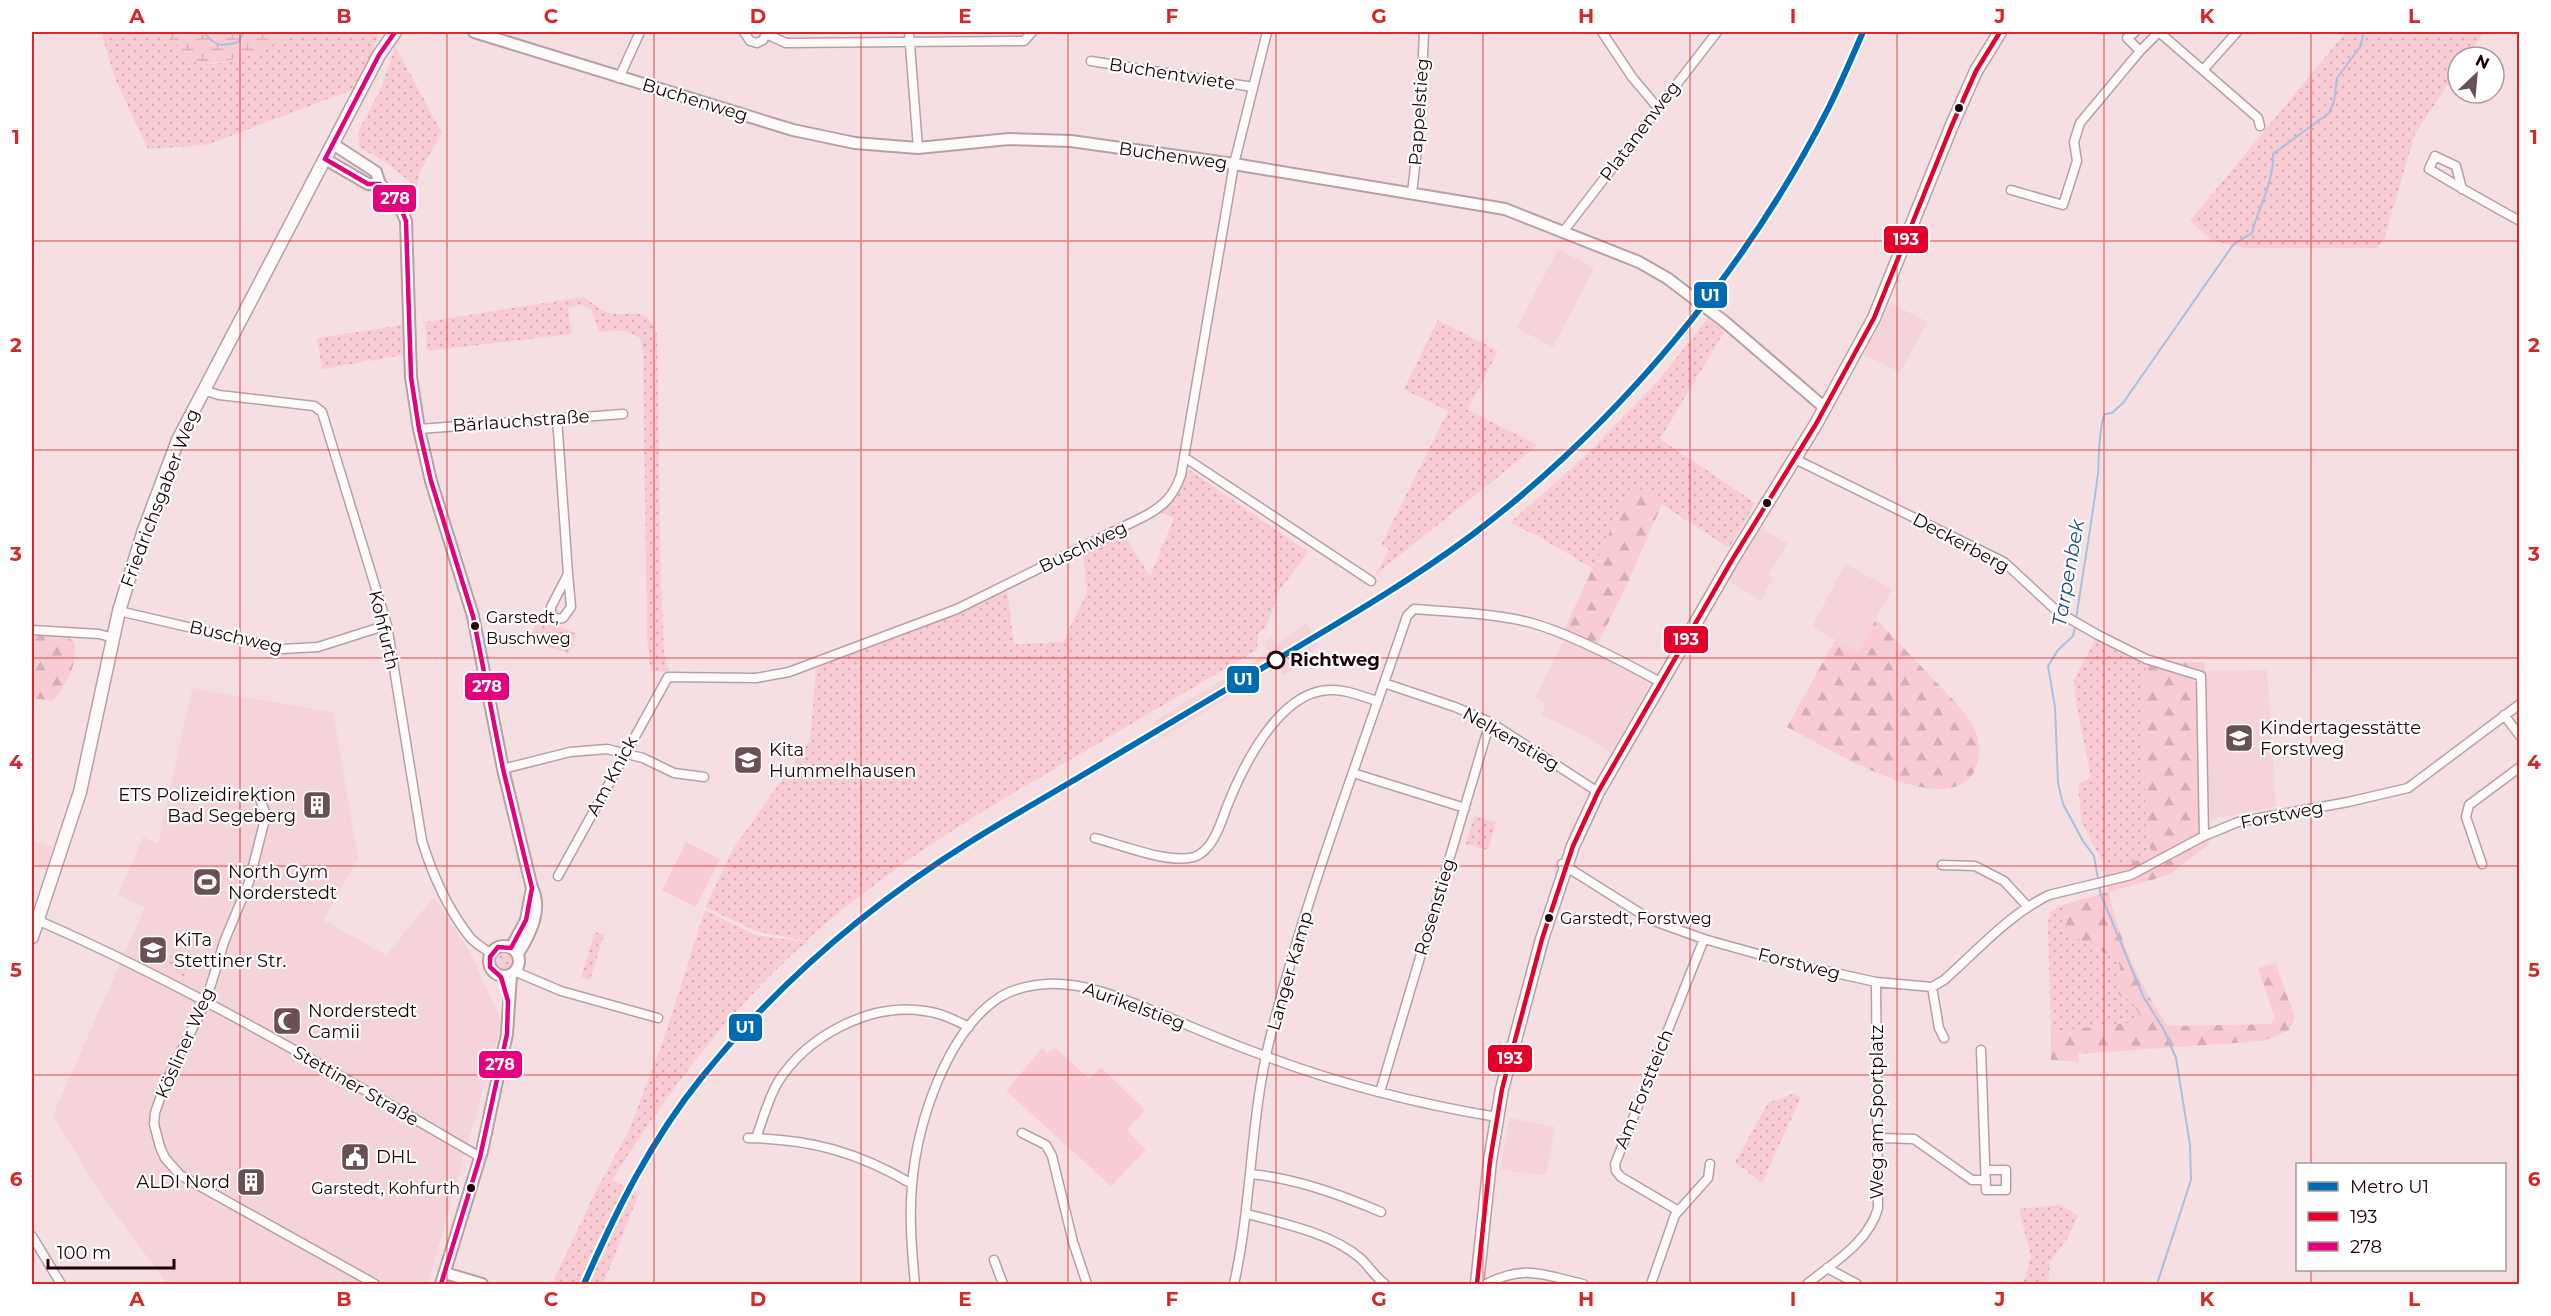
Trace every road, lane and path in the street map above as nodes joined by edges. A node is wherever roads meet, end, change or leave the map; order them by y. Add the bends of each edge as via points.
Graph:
1 (385, 32) edge
2 (395, 32) edge
3 (474, 32) edge
4 (640, 32) edge
5 (744, 32) edge
6 (909, 32) edge
7 (1032, 32) edge
8 (1267, 32) edge
9 (1424, 32) edge
10 (1602, 32) edge
11 (1717, 32) edge
12 (2000, 32) edge
13 (2134, 32) edge
14 (2159, 32) edge
15 (2236, 32) edge
16 (766, 33) edge
17 (909, 41) junction
18 (2140, 51) junction
19 (379, 55) junction
20 (1091, 61) dead end
21 (2203, 70) junction
22 (619, 78) junction
23 (1253, 87) junction
24 (1658, 108) junction
25 (2260, 126) dead end
26 (333, 144) junction
27 (918, 148) junction
28 (325, 159) junction
29 (1234, 164) junction
30 (381, 184) junction
31 (2462, 189) dead end
32 (2011, 190) dead end
33 (1412, 193) junction
34 (2520, 221) edge
35 (1563, 232) junction
36 (203, 390) junction
37 (1825, 408) junction
38 (623, 414) dead end
39 (557, 418) junction
40 (419, 429) junction
41 (1184, 457) junction
42 (1794, 459) junction
43 (568, 574) junction
44 (1371, 581) dead end
45 (119, 611) junction
46 (387, 625) junction
47 (32, 630) edge
48 (114, 638) junction
49 (668, 677) joint
50 (1384, 683) junction
51 (1662, 683) junction
52 (1377, 701) junction
53 (2520, 704) edge
54 (2504, 715) junction
55 (1490, 722) junction
56 (2520, 736) edge
57 (625, 753) junction
58 (2520, 767) edge
59 (503, 769) junction
60 (1353, 773) junction
61 (704, 777) dead end
62 (1598, 792) junction
63 (260, 799) dead end
64 (1465, 808) junction
65 (2204, 836) junction
66 (1095, 838) dead end
67 (2482, 864) dead end
68 (1564, 865) junction
69 (1942, 865) dead end
70 (558, 876) dead end
71 (2028, 906) junction
72 (37, 920) junction
73 (32, 938) edge
74 (1704, 939) junction
75 (515, 951) junction
76 (491, 954) junction
77 (509, 974) junction
78 (1876, 982) junction
79 (1932, 987) junction
80 (206, 1001) junction
81 (658, 1018) dead end
82 (969, 1027) junction
83 (1944, 1038) dead end
84 (1981, 1050) dead end
85 (1266, 1057) junction
86 (1380, 1092) junction
87 (1497, 1117) junction
88 (1022, 1133) dead end
89 (1878, 1138) junction
90 (480, 1157) junction
91 (1710, 1164) dead end
92 (1986, 1170) junction
93 (1251, 1174) junction
94 (1986, 1180) junction
95 (912, 1184) junction
96 (1677, 1210) junction
97 (1381, 1212) dead end
98 (1247, 1214) junction
99 (32, 1236) edge
100 (994, 1260) dead end
101 (1827, 1268) junction
102 (445, 1273) junction
103 (61, 1284) edge
104 (375, 1284) edge
105 (441, 1284) edge
106 (482, 1284) edge
107 (915, 1284) edge
108 (1003, 1284) edge
109 (1087, 1284) edge
110 (1234, 1284) edge
111 (1385, 1284) edge
112 (1477, 1284) edge
113 (1486, 1284) edge
114 (1583, 1284) edge
115 (1651, 1284) edge
116 (1808, 1284) edge
117 (1857, 1284) edge

1 - 19 main road, Friedrichsgaber Weg
2 - 19 main road, Friedrichsgaber Weg
3 - 22 street, Buchenweg
4 - 22 street
5 - 16 street via 753,42 761,41
6 - 17 street
7 - 17 street via 1024,41
8 - 23 street, Buschweg
9 - 33 street, Pappelstieg
10 - 24 street
11 - 24 street, Platanenweg
12 - 37 main road via 1976,71 1952,124 1874,318
13 - 18 street via 2127,38
14 - 18 street
14 - 21 street
15 - 21 street
16 - 17 street via 786,43
17 - 27 street
18 - 32 street via 2080,123 2074,142 2077,161 2063,206
19 - 26 main road, Friedrichsgaber Weg
20 - 23 street, Buchentwiete
21 - 25 street via 2258,118
22 - 27 street, Buchenweg via 824,137
23 - 29 street, Buschweg
24 - 35 street, Platanenweg
26 - 28 main road, Friedrichsgaber Weg
26 - 30 street via 376,172
27 - 29 street, Buchenweg via 1035,138
28 - 30 street via 368,184
28 - 36 main road, Friedrichsgaber Weg
29 - 33 street, Buchenweg
29 - 41 street, Buschweg
30 - 40 street via 395,197 406,222 411,377
31 - 34 street
33 - 35 street, Buchenweg via 1491,205
35 - 37 street, Buchenweg via 1640,262 1684,290
36 - 45 main road, Friedrichsgaber Weg via 178,440
36 - 46 street, Kohfurth via 314,406 322,412
37 - 42 main road
38 - 39 street, Bärlauchstraße
39 - 40 street, Bärlauchstraße
39 - 43 street
40 - 59 street via 472,613
41 - 44 street
41 - 49 street, Buschweg via 1176,489 1158,509 957,609 789,672 756,678
42 - 51 main road
42 - 65 street, Deckerberg via 2004,562 2058,612 2081,625 2146,659 2201,676
43 - 43 street via 551,606 550,614 556,619 563,618 571,607
45 - 46 street, Buschweg via 282,649 318,647
45 - 48 main road, Friedrichsgaber Weg
46 - 76 street, Kohfurth via 425,850 460,923 470,938
47 - 48 street
48 - 72 main road, Friedrichsgaber Weg via 80,792
49 - 57 street, Am Knick
50 - 51 street, Langer Kamp via 1407,616 1414,609 1527,622
50 - 52 street, Langer Kamp
50 - 55 street, Nelkenstieg
51 - 62 main road
52 - 60 street, Langer Kamp
52 - 66 street via 1341,690 1318,691 1296,700 1258,745 1203,853 1170,858
53 - 54 street
54 - 56 street
54 - 65 street, Forstweg via 2408,788 2238,822
55 - 62 street, Nelkenstieg
55 - 64 street, Rosenstieg
57 - 59 street via 584,749
57 - 61 street via 674,773
57 - 70 street, Am Knick
58 - 67 street via 2469,806 2466,817
59 - 75 street via 537,899 531,930
60 - 64 street
60 - 85 street, Langer Kamp via 1295,946
62 - 68 main road
63 - 80 street, Kösliner Weg via 266,815 256,860
64 - 86 street, Rosenstieg
65 - 71 street, Forstweg via 2131,875 2049,895
68 - 74 street, Forstweg via 1651,920
68 - 87 main road via 1509,1057
69 - 71 street via 1975,866 2004,881
71 - 79 street, Forstweg
72 - 73 main road, Friedrichsgaber Weg
72 - 80 street, Stettiner Straße
74 - 78 street, Forstweg
74 - 96 street, Am Forstteich via 1615,1164 1622,1177
75 - 76 street via 501,946
75 - 77 street, Kohfurth via 520,963
76 - 77 street, Kohfurth via 490,966 495,974
77 - 81 street
77 - 90 street, Kohfurth via 504,992 508,1001 507,1034
78 - 79 street, Forstweg
78 - 89 street, Weg am Sportplatz
79 - 83 street
80 - 90 street, Stettiner Straße
80 - 104 street, Kösliner Weg via 155,1113 156,1137 165,1158 180,1174
82 - 85 street, Aurikelstieg via 1000,997 1015,991 1045,984 1079,985
82 - 95 street, Aurikelstieg via 948,1060 924,1117
82 - 95 street via 937,1013 899,1010 833,1031 812,1044 786,1072 752,1138 833,1148 882,1166
84 - 92 street
85 - 86 street, Aurikelstieg
85 - 93 street, Langer Kamp
86 - 87 street, Aurikelstieg
87 - 112 main road
88 - 109 street via 1046,1145 1052,1156
89 - 94 street via 1912,1138 1972,1180
89 - 101 street, Weg am Sportplatz via 1879,1197 1875,1219 1860,1240
90 - 102 street, Kohfurth
91 - 96 street via 1708,1178
92 - 94 street
92 - 94 street via 2006,1170 2006,1190 1986,1190
93 - 97 street via 1308,1184
93 - 98 street, Langer Kamp
95 - 107 street, Aurikelstieg
96 - 115 street
98 - 110 street, Langer Kamp
98 - 111 street via 1292,1225 1336,1243 1359,1257
99 - 103 street
100 - 108 street
101 - 116 street, Weg am Sportplatz
101 - 117 street
102 - 105 street, Kohfurth
102 - 106 street
113 - 114 street via 1520,1272

